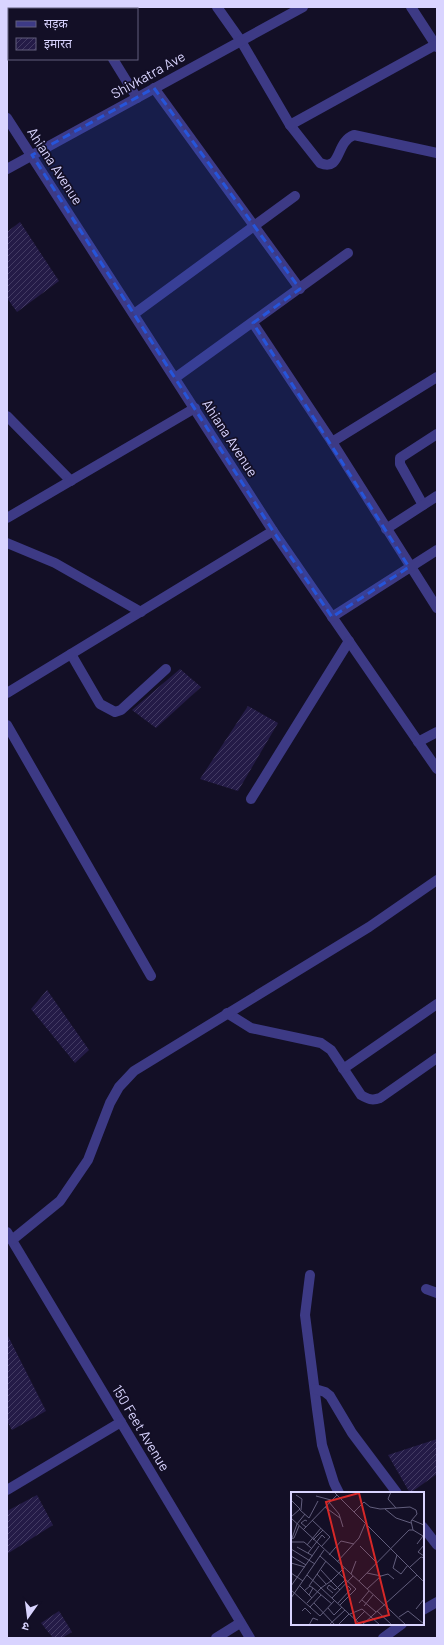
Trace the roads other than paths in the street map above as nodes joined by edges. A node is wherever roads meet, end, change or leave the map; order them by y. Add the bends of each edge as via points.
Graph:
1 (217, 7) edge
2 (303, 7) edge
3 (411, 7) edge
4 (433, 33) edge
5 (241, 41) junction
6 (436, 46) edge
7 (114, 60) edge
8 (154, 88) junction
9 (137, 98) junction
10 (7, 118) edge
11 (290, 126) junction
12 (437, 153) edge
13 (32, 156) junction
14 (7, 169) edge
15 (295, 196) dead end
16 (254, 226) junction
17 (348, 253) dead end
18 (300, 288) junction
19 (134, 314) junction
20 (253, 323) junction
21 (437, 377) edge
22 (175, 378) junction
23 (195, 408) junction
24 (7, 416) edge
25 (437, 434) edge
26 (332, 442) junction
27 (71, 480) junction
28 (437, 496) edge
29 (423, 505) junction
30 (7, 518) edge
31 (386, 529) junction
32 (274, 531) junction
33 (7, 543) edge
34 (437, 550) edge
35 (409, 567) junction
36 (436, 605) edge
37 (141, 612) junction
38 (332, 617) junction
39 (349, 641) junction
40 (71, 654) junction
41 (166, 669) dead end
42 (7, 693) edge
43 (7, 725) edge
44 (437, 732) edge
45 (418, 742) junction
46 (437, 769) edge
47 (251, 799) dead end
48 (437, 880) edge
49 (151, 976) dead end
50 (437, 1004) edge
51 (227, 1013) junction
52 (437, 1058) edge
53 (343, 1069) junction
54 (9, 1236) edge
55 (310, 1275) dead end
56 (426, 1289) dead end
57 (437, 1292) edge
58 (314, 1390) junction
59 (121, 1422) junction
60 (7, 1490) edge
61 (338, 1492) edge
62 (396, 1492) edge
63 (424, 1528) edge
64 (437, 1546) edge
65 (437, 1602) edge
66 (424, 1609) edge
67 (240, 1623) junction
68 (401, 1625) edge
69 (216, 1638) edge
70 (250, 1638) edge
71 (383, 1638) edge

1 - 5 street
2 - 5 street, Shivkatra Ave
3 - 4 street
4 - 6 street
5 - 8 street, Shivkatra Ave
5 - 11 street
6 - 11 street
7 - 9 street
8 - 9 street, Shivkatra Ave
8 - 16 street
9 - 13 street, Shivkatra Ave
10 - 13 street, Ahiana Avenue
11 - 12 street via 320,163 326,165 336,161 343,142 354,135
13 - 14 street, Shivkatra Ave
13 - 19 street, Ahiana Avenue
15 - 16 street
16 - 18 street
16 - 19 street
17 - 18 street
18 - 20 street
19 - 22 street, Ahiana Avenue
20 - 22 street
20 - 26 street
21 - 26 street
22 - 23 street, Ahiana Avenue
23 - 27 street
23 - 32 street, Ahiana Avenue
24 - 27 street
25 - 29 street via 400,458 400,464
26 - 31 street
27 - 30 street
28 - 29 street
29 - 31 street
31 - 35 street
32 - 37 street
32 - 38 street, Ahiana Avenue
33 - 37 street via 55,563
34 - 35 street
35 - 36 street
35 - 38 street
37 - 40 street
38 - 39 street, Ahiana Avenue
39 - 45 street, Ahiana Avenue
39 - 47 street
40 - 41 street via 100,704 115,712
40 - 42 street
43 - 49 street
44 - 45 street
45 - 46 street, Ahiana Avenue
48 - 51 street via 369,927
50 - 53 street
51 - 53 street via 250,1028 321,1043 331,1050
51 - 54 street via 134,1071 119,1087 110,1103 88,1160 60,1201
52 - 53 street via 374,1100 361,1095
54 - 59 street, 150 Feet Avenue
55 - 58 street via 305,1315
56 - 57 street
58 - 61 street via 322,1445
58 - 62 street via 330,1396 352,1433
59 - 60 street
59 - 67 street, 150 Feet Avenue
63 - 64 street
65 - 66 street
67 - 69 street
67 - 70 street, 150 Feet Avenue
68 - 71 street

